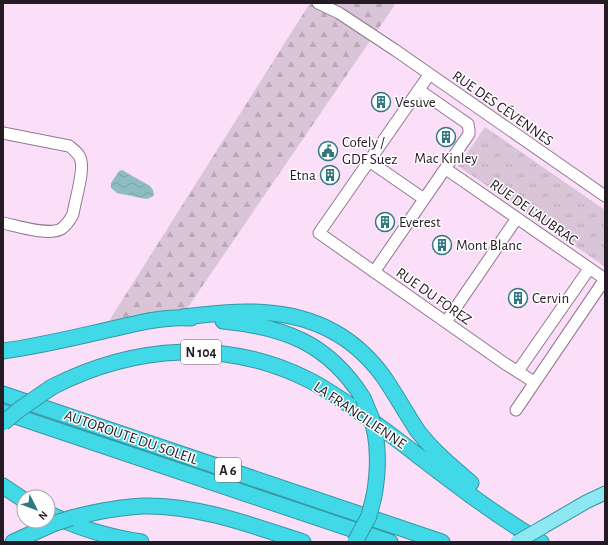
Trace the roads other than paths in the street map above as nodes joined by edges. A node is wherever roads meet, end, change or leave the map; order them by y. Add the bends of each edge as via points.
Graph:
1 (318, 3) edge
2 (429, 75) junction
3 (419, 90) junction
4 (3, 133) edge
5 (369, 161) junction
6 (446, 169) junction
7 (605, 196) edge
8 (424, 199) junction
9 (517, 218) junction
10 (3, 223) edge
11 (589, 269) junction
12 (374, 272) junction
13 (605, 279) edge
14 (182, 318) junction
15 (446, 322) junction
16 (3, 350) edge
17 (518, 371) junction
18 (534, 382) junction
19 (3, 394) edge
20 (516, 410) dead end
21 (3, 412) edge
22 (3, 423) edge
23 (3, 486) edge
24 (605, 493) edge
25 (16, 495) edge
26 (605, 502) edge
27 (56, 519) edge
28 (56, 520) edge
29 (34, 529) edge
30 (546, 535) edge
31 (13, 542) edge
32 (141, 542) edge
33 (303, 542) edge
34 (355, 542) edge
35 (390, 542) edge
36 (442, 542) edge
37 (517, 542) edge
38 (532, 542) edge

1 - 2 street, RUE DES CÉVENNES via 339,13
2 - 3 street
2 - 7 street, RUE DES CÉVENNES
3 - 5 street
3 - 6 street via 468,124 467,137
4 - 10 street via 69,146 82,160 73,214 70,221 61,229 44,231
5 - 8 street
5 - 12 street, RUE DU FOREZ via 319,233
6 - 8 street
6 - 9 street, RUE DE L'AUBRAC
8 - 12 street
9 - 11 street, RUE DE L'AUBRAC
9 - 15 street
11 - 13 street, RUE DE L'AUBRAC
11 - 17 street
12 - 15 street, RUE DU FOREZ
13 - 18 street
14 - 16 highway via 129,325 34,346
14 - 30 highway via 264,312 303,319 338,334 356,346 374,364 417,430 447,462 495,504
14 - 34 highway, bridge via 251,324 292,335 316,347 351,379 371,417 378,458 378,472 369,516
15 - 17 street, RUE DU FOREZ
17 - 18 street, RUE DU FOREZ
18 - 20 street
19 - 36 highway, AUTOROUTE DU SOLEIL / A 6
21 - 35 highway, AUTOROUTE DU SOLEIL / A 6
22 - 30 highway, LA FRANCILIENNE / N 104, bridge via 52,388 114,362 157,353 188,352 247,358 277,366 312,382 346,402 521,530
23 - 25 highway
24 - 30 main road via 586,502
26 - 30 main road
27 - 33 highway, bridge via 142,506 172,507 221,517
28 - 32 highway via 94,532
29 - 31 highway
30 - 37 main road, bridge
30 - 38 main road

